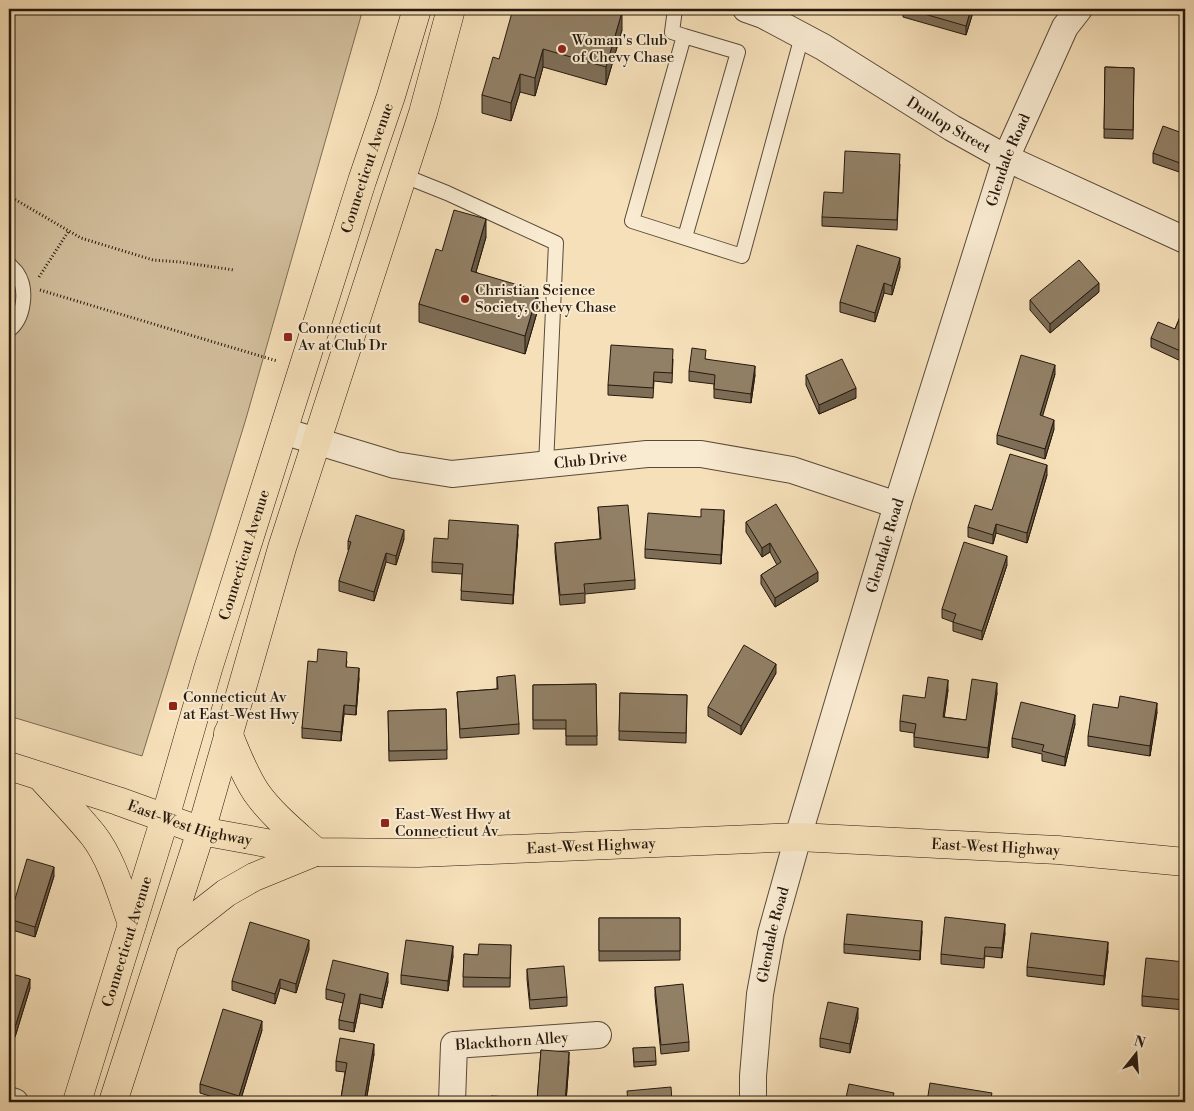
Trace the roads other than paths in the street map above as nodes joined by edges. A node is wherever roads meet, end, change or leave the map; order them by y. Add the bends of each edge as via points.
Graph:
1 (417, 9) edge
2 (451, 9) edge
3 (675, 9) edge
4 (746, 9) edge
5 (1079, 9) edge
6 (684, 36) junction
7 (802, 36) junction
8 (1006, 158) junction
9 (402, 175) junction
10 (686, 237) junction
11 (1185, 240) edge
12 (9, 264) edge
13 (9, 330) edge
14 (283, 431) junction
15 (317, 442) junction
16 (546, 464) junction
17 (897, 506) junction
18 (228, 733) junction
19 (9, 766) edge
20 (40, 776) junction
21 (165, 818) junction
22 (201, 831) junction
23 (798, 837) junction
24 (316, 852) junction
25 (1185, 862) edge
26 (132, 924) junction
27 (166, 940) junction
28 (598, 1035) dead end
29 (9, 1100) edge
30 (15, 1102) edge
31 (77, 1102) edge
32 (113, 1102) edge
33 (452, 1102) edge
34 (753, 1102) edge

1 - 14 main road, Connecticut Avenue
2 - 9 main road
3 - 6 lane via 672,32
4 - 7 street, Dunlop Street
5 - 8 street, Glendale Road via 1065,27
6 - 10 lane via 738,52
6 - 10 lane via 632,221
7 - 8 street, Dunlop Street
7 - 10 lane via 742,256
8 - 11 street, Dunlop Street
8 - 17 street, Glendale Road
9 - 15 main road
9 - 16 lane via 556,242
12 - 13 lane via 18,273 23,288 21,313
14 - 15 street, Club Drive
14 - 21 main road, Connecticut Avenue
15 - 16 street, Club Drive via 395,465 452,474
15 - 18 main road
16 - 17 street, Club Drive via 647,454 701,454 792,470
17 - 23 street, Glendale Road
18 - 22 main road
18 - 24 main road via 256,791 273,813
19 - 20 main road, East-West Highway
20 - 21 main road, East-West Highway
20 - 26 main road via 94,836 104,852
21 - 22 main road, East-West Highway
21 - 26 main road, Connecticut Avenue
22 - 24 main road, East-West Highway
22 - 27 main road
23 - 24 main road, East-West Highway via 418,853
23 - 25 main road, East-West Highway via 1058,850
23 - 34 street, Glendale Road via 771,934 760,994
24 - 27 main road via 254,877 226,893
26 - 31 main road, Connecticut Avenue
27 - 32 main road
28 - 33 street, Blackthorn Alley via 454,1045
29 - 30 street

